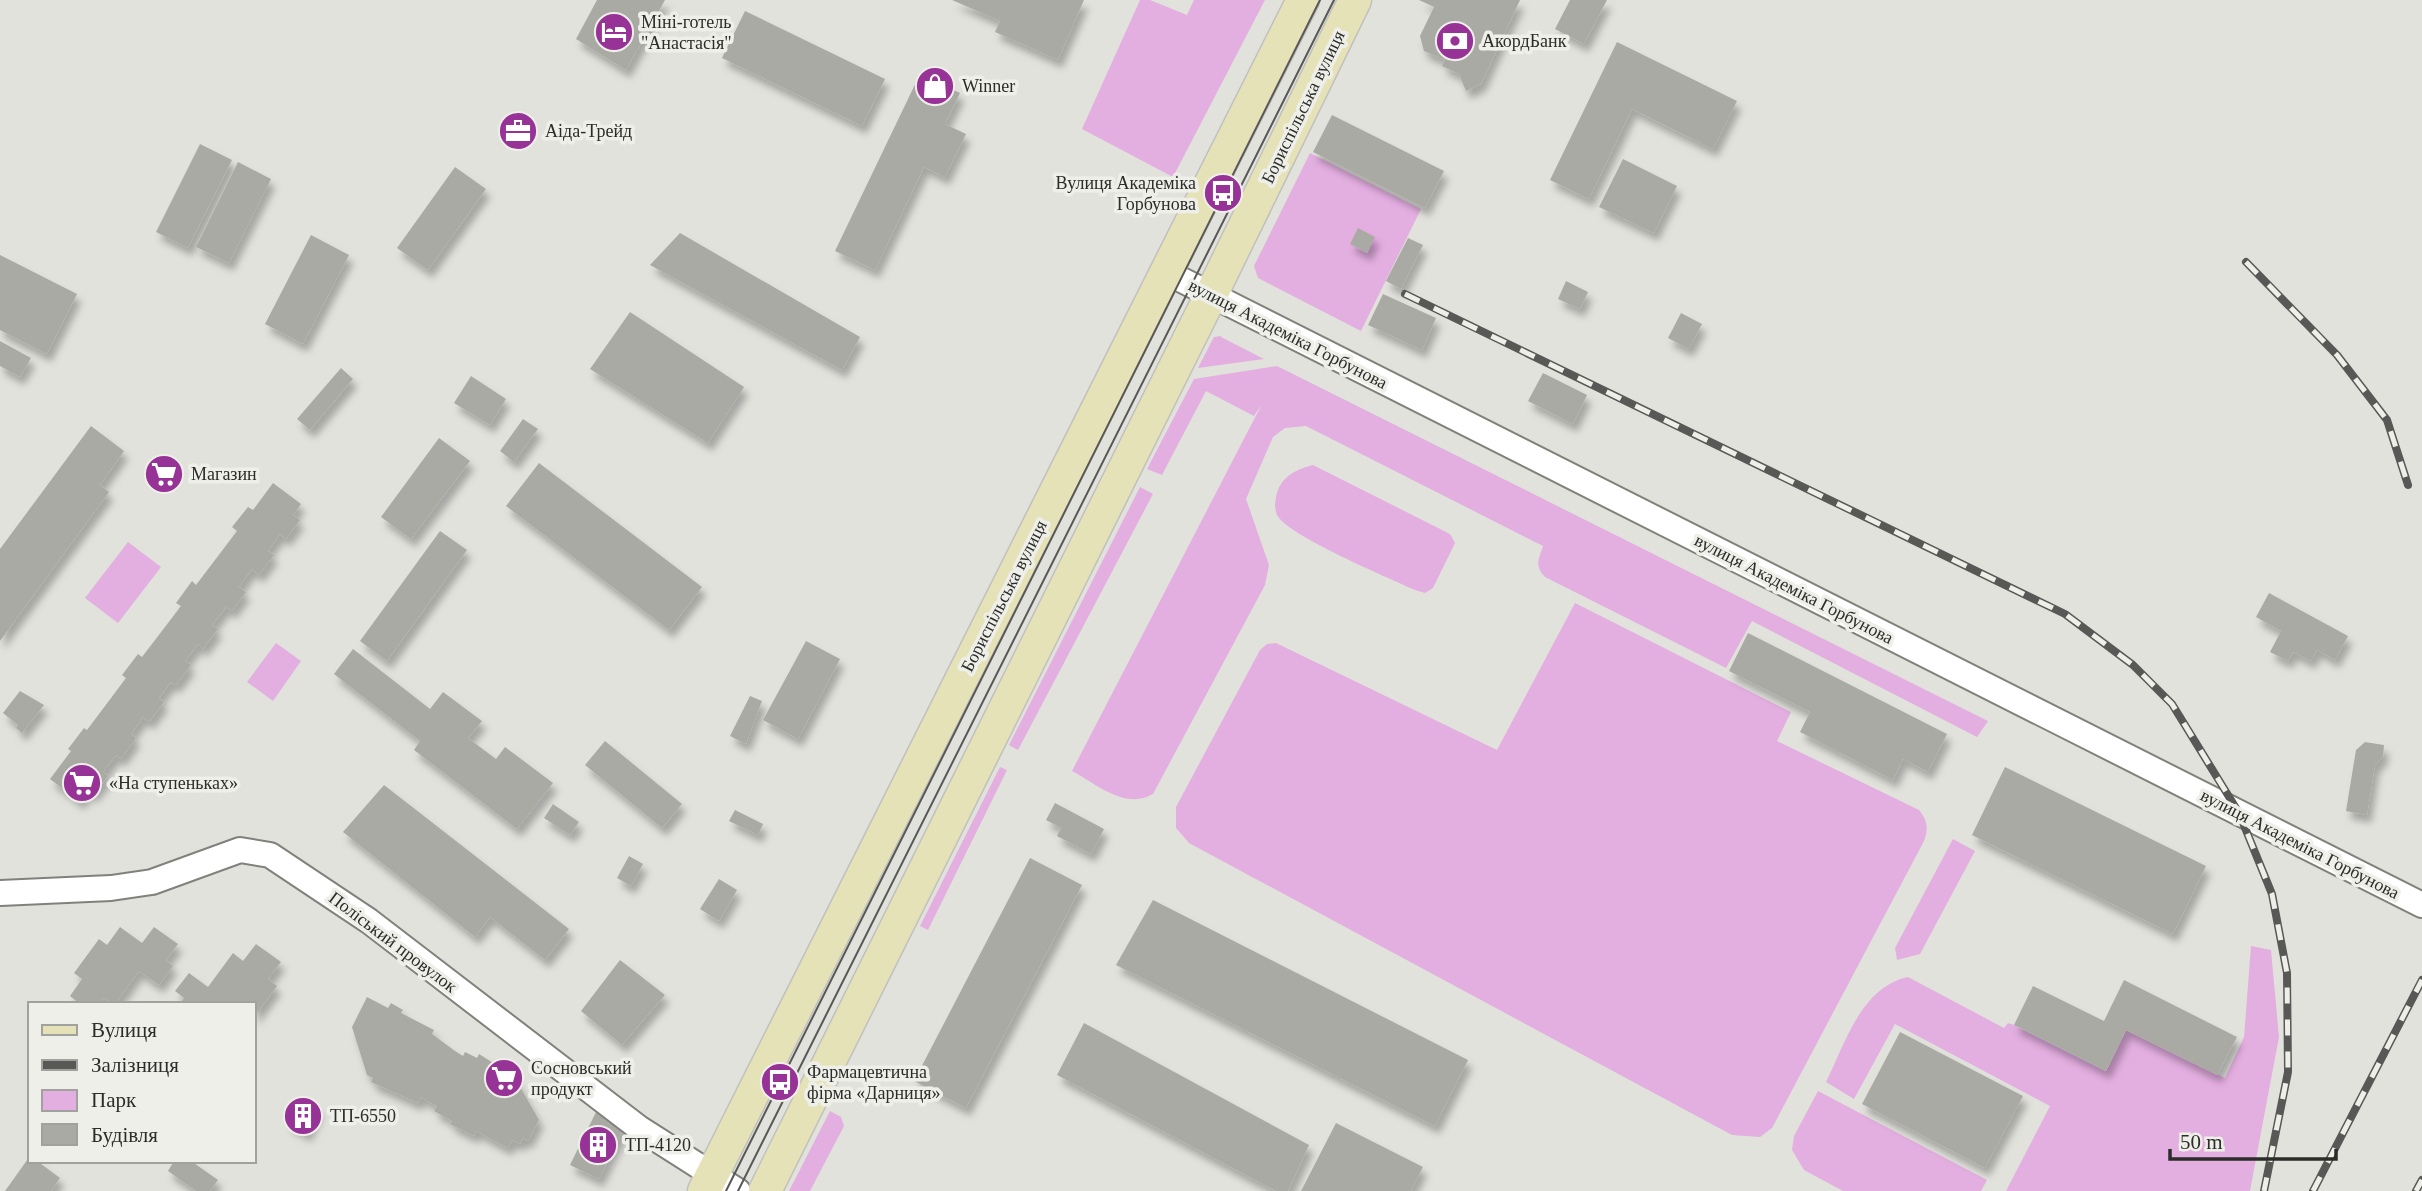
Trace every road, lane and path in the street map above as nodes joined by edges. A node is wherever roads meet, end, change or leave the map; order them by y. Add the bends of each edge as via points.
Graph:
1 (1303, 0) edge
2 (1355, 0) edge
3 (1166, 272) junction
4 (1212, 295) junction
5 (0, 893) edge
6 (2422, 905) edge
7 (718, 1186) edge
8 (765, 1191) edge

1 - 3 main road, Бориспільська вулиця
2 - 4 main road, Бориспільська вулиця
3 - 4 street, вулиця Академіка Горбунова
3 - 7 main road, Бориспільська вулиця
4 - 6 street, вулиця Академіка Горбунова
4 - 8 main road, Бориспільська вулиця
5 - 7 street, Поліський провулок via 111,888 152,882 240,850 270,855 369,921

